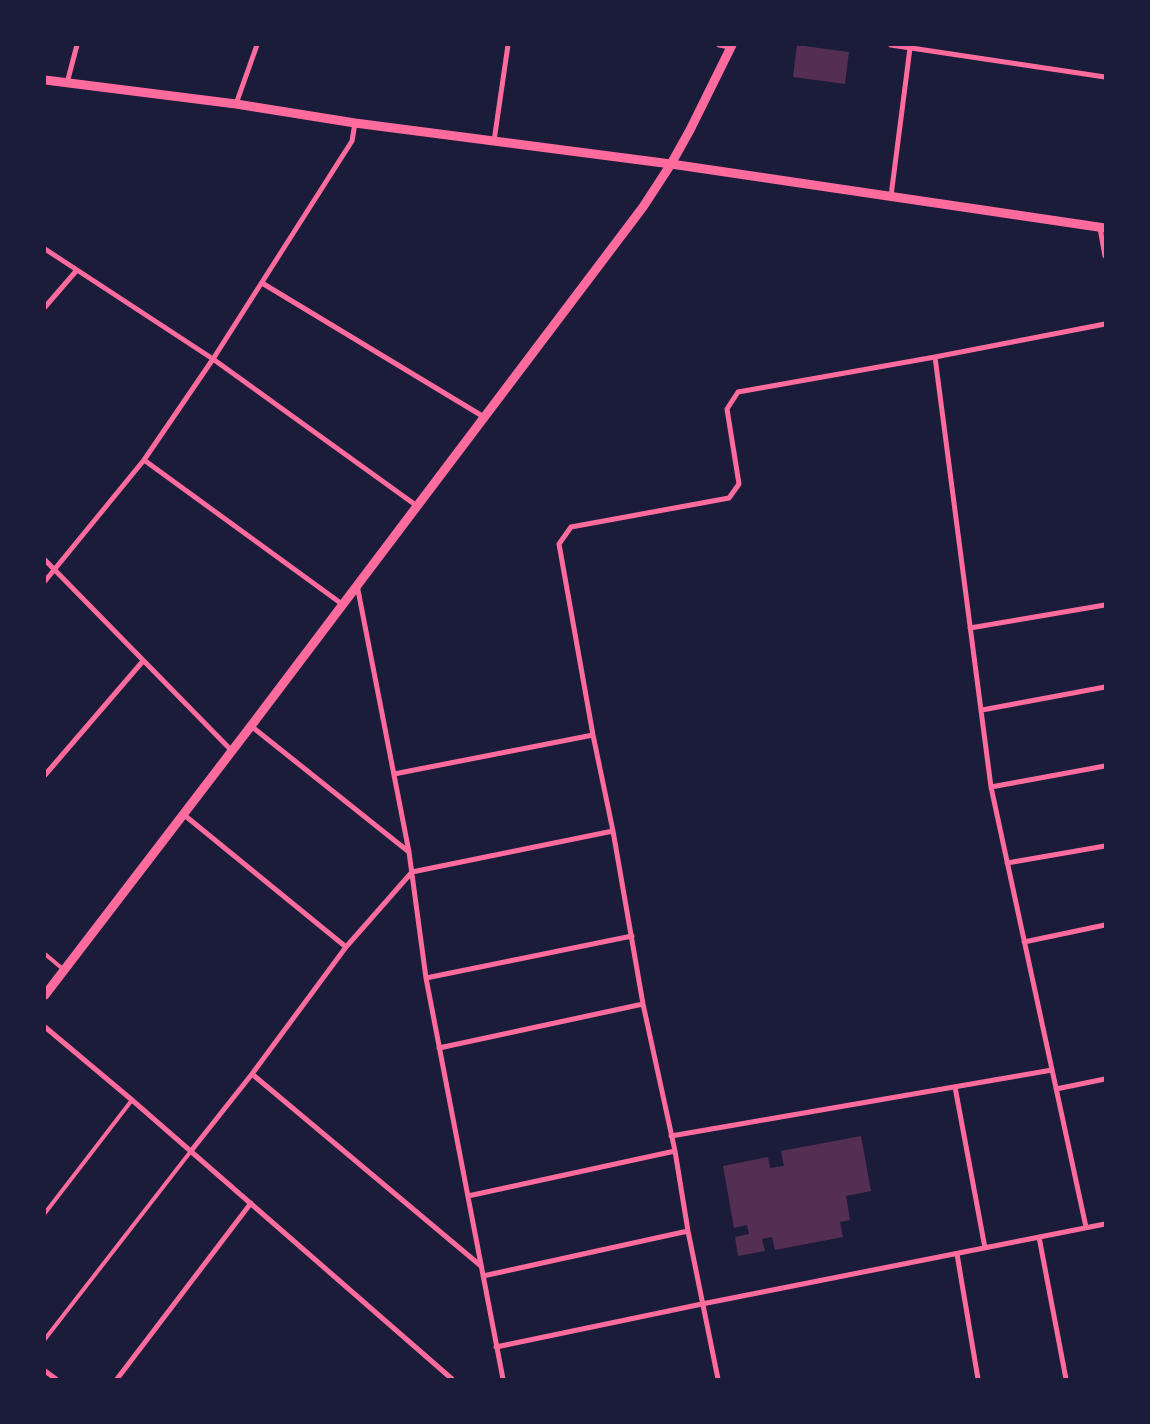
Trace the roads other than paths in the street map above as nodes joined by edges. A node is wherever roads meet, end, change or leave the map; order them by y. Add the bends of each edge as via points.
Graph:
1 (76, 45) edge
2 (256, 45) edge
3 (508, 45) edge
4 (719, 45) edge
5 (891, 45) edge
6 (731, 46) edge
7 (910, 48) junction
8 (1105, 77) edge
9 (45, 80) edge
10 (67, 83) junction
11 (236, 104) junction
12 (355, 123) junction
13 (494, 141) junction
14 (671, 164) junction
15 (891, 196) junction
16 (1103, 228) edge
17 (45, 249) edge
18 (1105, 256) edge
19 (78, 270) junction
20 (262, 283) junction
21 (45, 307) edge
22 (1105, 324) edge
23 (935, 357) junction
24 (213, 359) junction
25 (484, 417) junction
26 (144, 460) junction
27 (417, 506) junction
28 (45, 560) edge
29 (55, 570) junction
30 (45, 581) edge
31 (357, 585) junction
32 (342, 604) junction
33 (1105, 605) edge
34 (970, 628) junction
35 (143, 661) junction
36 (1105, 687) edge
37 (982, 710) junction
38 (251, 726) junction
39 (593, 735) junction
40 (232, 751) junction
41 (1105, 766) edge
42 (394, 774) junction
43 (45, 775) edge
44 (991, 787) junction
45 (183, 814) junction
46 (613, 831) junction
47 (1105, 846) edge
48 (409, 852) junction
49 (1007, 863) junction
50 (412, 872) junction
51 (1105, 925) edge
52 (632, 936) junction
53 (1024, 942) junction
54 (346, 947) junction
55 (45, 954) edge
56 (64, 970) junction
57 (426, 978) junction
58 (45, 995) edge
59 (642, 1004) junction
60 (45, 1027) edge
61 (439, 1048) junction
62 (1052, 1070) junction
63 (252, 1074) junction
64 (1105, 1079) edge
65 (955, 1087) junction
66 (1056, 1089) junction
67 (132, 1100) junction
68 (672, 1136) junction
69 (191, 1151) junction
70 (674, 1151) junction
71 (468, 1196) junction
72 (251, 1203) junction
73 (45, 1213) edge
74 (1105, 1224) edge
75 (1086, 1227) junction
76 (688, 1232) junction
77 (1039, 1237) junction
78 (985, 1248) junction
79 (957, 1254) junction
80 (481, 1266) junction
81 (483, 1276) junction
82 (702, 1304) junction
83 (45, 1339) edge
84 (496, 1347) junction
85 (45, 1371) edge
86 (54, 1378) edge
87 (117, 1379) edge
88 (452, 1379) edge
89 (502, 1379) edge
90 (718, 1379) edge
91 (978, 1379) edge
92 (1066, 1379) edge

1 - 10 street
2 - 11 street
3 - 13 street
4 - 6 street
5 - 7 street
6 - 14 street
7 - 8 street
7 - 15 street
9 - 10 street
10 - 11 street
11 - 12 street
12 - 13 street
12 - 20 street via 352,142
13 - 14 street
14 - 15 street
14 - 25 street
15 - 16 street
16 - 18 street
17 - 19 street
19 - 21 street
19 - 24 street
20 - 24 street
20 - 25 street
22 - 23 street
23 - 34 street
23 - 39 street via 738,392 727,409 739,484 729,498 571,527 559,544
24 - 26 street
24 - 27 street
25 - 27 street
26 - 29 street
26 - 32 street
27 - 31 street
28 - 29 street
29 - 30 street
29 - 35 street
31 - 32 street
31 - 42 street
32 - 38 street
33 - 34 street
34 - 37 street
35 - 40 street
35 - 43 street
36 - 37 street
37 - 44 street
38 - 40 street
38 - 48 street
39 - 42 street
39 - 46 street
40 - 45 street
41 - 44 street
42 - 48 street
44 - 49 street
45 - 54 street
45 - 56 street
46 - 50 street
46 - 52 street
47 - 49 street
48 - 50 street
49 - 53 street
50 - 54 street
50 - 57 street
51 - 53 street
52 - 57 street
52 - 59 street
53 - 62 street
54 - 63 street
55 - 56 lane
56 - 58 street
57 - 61 street
59 - 61 street
59 - 68 street
60 - 67 street
61 - 71 street
62 - 65 street
62 - 66 street
63 - 69 street
63 - 80 street
64 - 66 street
65 - 68 street
65 - 78 street
66 - 75 street
67 - 69 street
67 - 73 lane
68 - 70 street
69 - 72 street
69 - 83 lane
70 - 71 street
70 - 76 street
71 - 80 street
72 - 87 street
72 - 88 street
74 - 75 street
75 - 77 street
76 - 81 street
76 - 82 street
77 - 78 street
77 - 92 street
78 - 79 street
79 - 82 street
79 - 91 street
80 - 81 street
81 - 84 street
82 - 84 street
82 - 90 street
84 - 89 street
85 - 86 street

